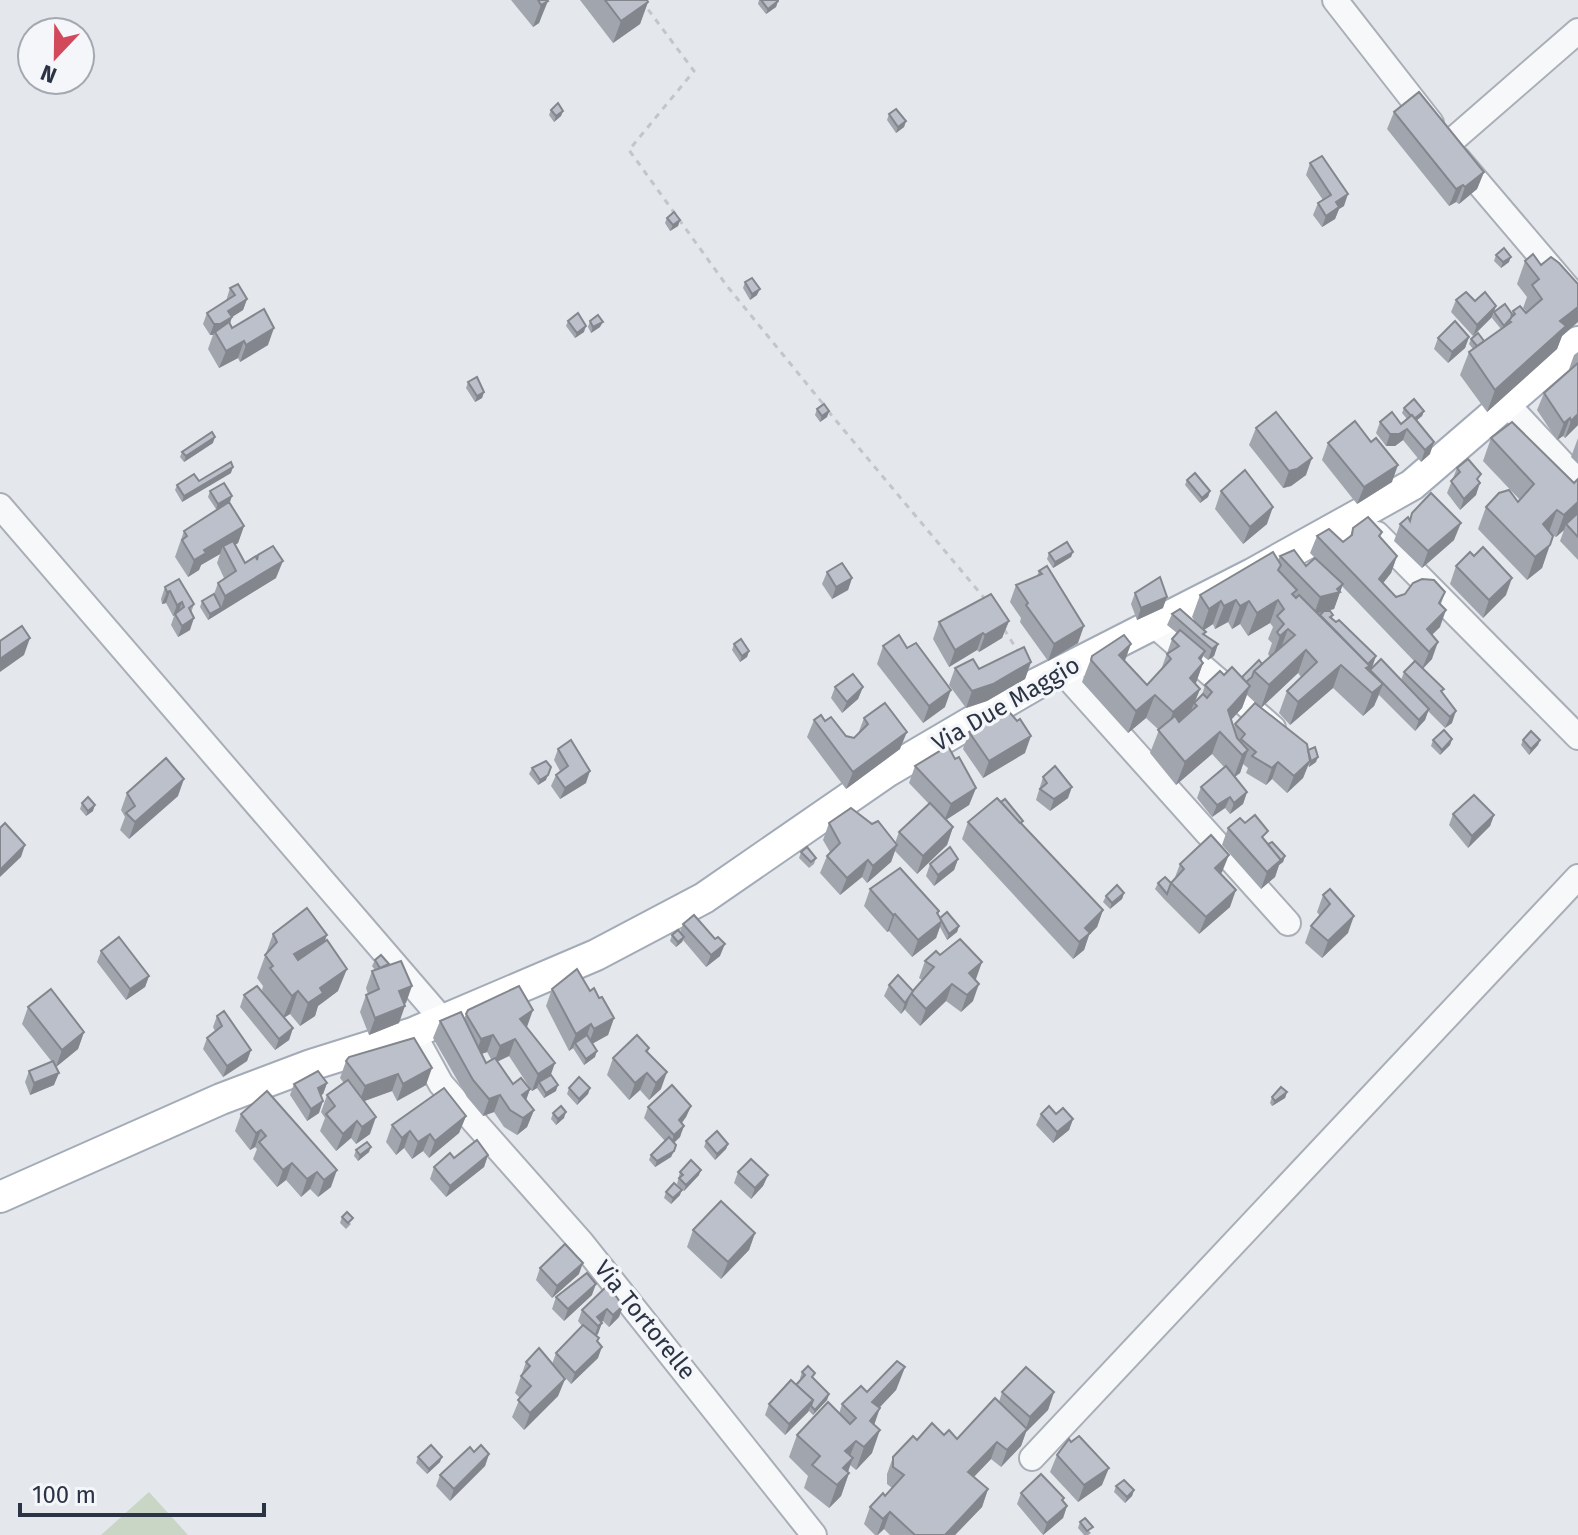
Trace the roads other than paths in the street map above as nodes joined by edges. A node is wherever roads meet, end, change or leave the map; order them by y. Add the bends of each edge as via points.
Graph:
1 (1335, 0) edge
2 (1578, 31) edge
3 (1447, 145) junction
4 (1578, 300) edge
5 (1578, 342) edge
6 (1506, 403) junction
7 (1578, 480) edge
8 (0, 506) edge
9 (1359, 514) junction
10 (1153, 624) junction
11 (1049, 677) junction
12 (1578, 737) edge
13 (1290, 743) edge
14 (1578, 877) edge
15 (1288, 923) dead end
16 (441, 1018) junction
17 (413, 1033) junction
18 (0, 1197) edge
19 (1032, 1458) dead end
20 (814, 1535) edge

1 - 3 street
2 - 3 street
3 - 4 street
5 - 6 main road, Via Due Maggio
6 - 7 street
6 - 9 main road, Via Due Maggio via 1412,485
8 - 16 street
9 - 10 main road, Via Due Maggio
9 - 12 street
10 - 11 main road, Via Due Maggio
10 - 13 street
11 - 15 street
11 - 16 main road, Via Due Maggio via 888,771 704,898 596,955
14 - 19 street
16 - 17 main road, Via Due Maggio
17 - 18 main road, Via Due Maggio via 221,1099
17 - 20 street, Via Tortorelle via 441,1084 581,1242

